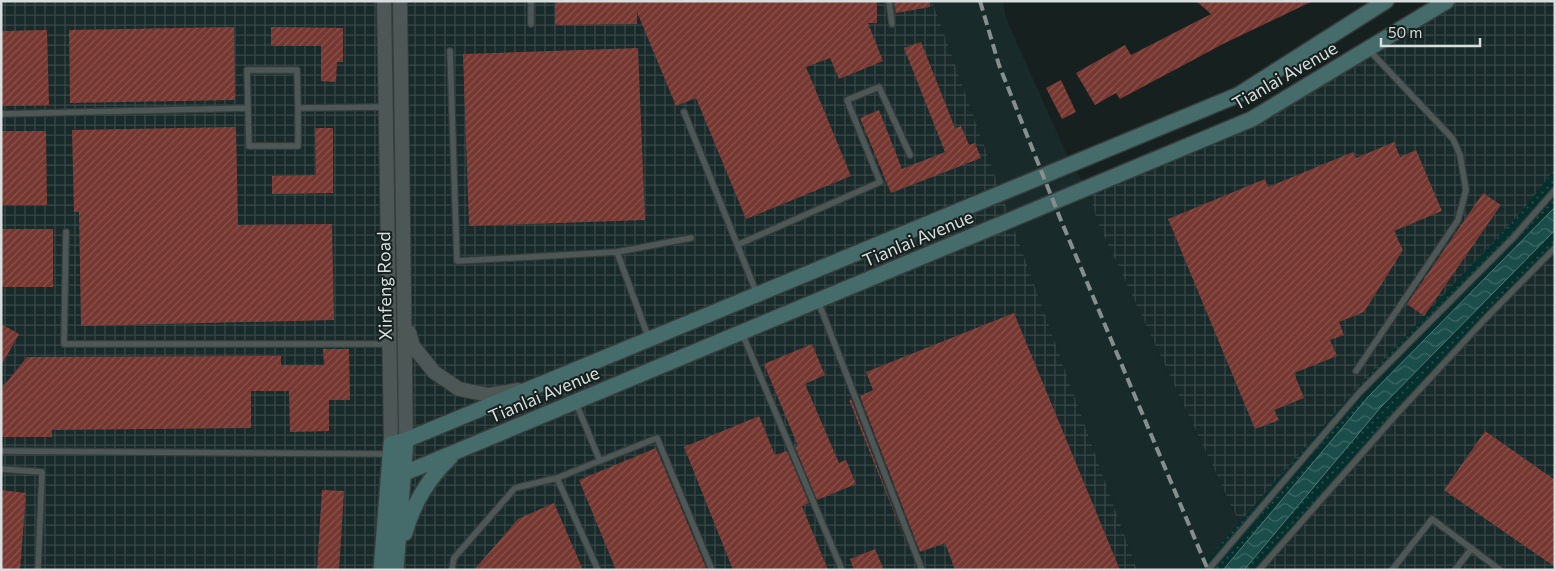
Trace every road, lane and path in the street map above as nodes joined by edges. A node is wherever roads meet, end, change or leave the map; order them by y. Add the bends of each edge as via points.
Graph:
1 (384, 1) edge
2 (400, 1) edge
3 (531, 1) edge
4 (889, 1) edge
5 (1386, 1) edge
6 (1447, 1) edge
7 (530, 24) dead end
8 (892, 24) dead end
9 (1368, 49) junction
10 (450, 51) dead end
11 (386, 107) junction
12 (248, 108) junction
13 (298, 108) junction
14 (684, 112) dead end
15 (1, 114) edge
16 (910, 155) dead end
17 (1555, 190) edge
18 (66, 232) dead end
19 (691, 238) dead end
20 (737, 245) junction
21 (1555, 248) edge
22 (617, 252) junction
23 (757, 294) junction
24 (818, 301) junction
25 (404, 314) junction
26 (742, 333) junction
27 (649, 339) junction
28 (389, 344) junction
29 (1356, 371) dead end
30 (533, 387) junction
31 (576, 402) junction
32 (406, 440) junction
33 (390, 449) junction
34 (1, 451) edge
35 (457, 452) junction
36 (600, 461) junction
37 (1, 469) edge
38 (403, 475) junction
39 (557, 478) junction
40 (388, 480) junction
41 (1472, 548) junction
42 (396, 567) edge
43 (38, 570) edge
44 (381, 570) edge
45 (452, 570) edge
46 (598, 570) edge
47 (712, 570) edge
48 (842, 570) edge
49 (922, 570) edge
50 (1208, 570) edge
51 (1259, 570) edge
52 (1392, 570) edge
53 (1455, 570) edge
54 (1500, 570) edge

1 - 11 street, Xinfeng Road
2 - 25 street, Xinfeng Road
3 - 7 lane
4 - 8 lane
5 - 23 main road, Tianlai Avenue via 1238,95
6 - 9 main road, Tianlai Avenue
9 - 24 main road, Tianlai Avenue via 1252,119
9 - 29 lane via 1453,139 1460,155 1466,190 1458,220
10 - 22 lane via 456,261
11 - 13 lane
11 - 28 street, Xinfeng Road
12 - 13 lane via 249,146 298,146
12 - 13 lane via 247,70 297,70
12 - 15 lane
14 - 20 lane
16 - 20 lane via 880,87 847,100 880,182
17 - 50 lane via 1513,238 1359,393
18 - 28 lane via 64,344
19 - 22 lane
20 - 23 lane
21 - 51 lane via 1395,416
22 - 27 lane
23 - 27 main road, Tianlai Avenue
24 - 26 main road, Tianlai Avenue
24 - 49 lane
25 - 30 street via 413,346 434,372 459,389 488,395
25 - 32 street, Xinfeng Road
26 - 31 main road, Tianlai Avenue
26 - 48 lane
27 - 30 main road, Tianlai Avenue
28 - 33 street, Xinfeng Road
30 - 32 main road, Tianlai Avenue
31 - 35 main road, Tianlai Avenue
31 - 36 lane
32 - 33 main road, Tianlai Avenue
32 - 38 main road, Xinfeng Road
33 - 34 lane
33 - 40 main road, Xinfeng Road
35 - 38 main road, Tianlai Avenue
35 - 42 main road via 440,468 408,519
36 - 39 lane
36 - 47 lane via 657,438
37 - 43 lane via 42,472
38 - 40 main road, Tianlai Avenue
38 - 42 main road, Xinfeng Road
39 - 45 lane via 515,488 454,558
39 - 46 lane
40 - 44 main road, Xinfeng Road
41 - 52 lane via 1432,519
41 - 53 lane
41 - 54 lane

